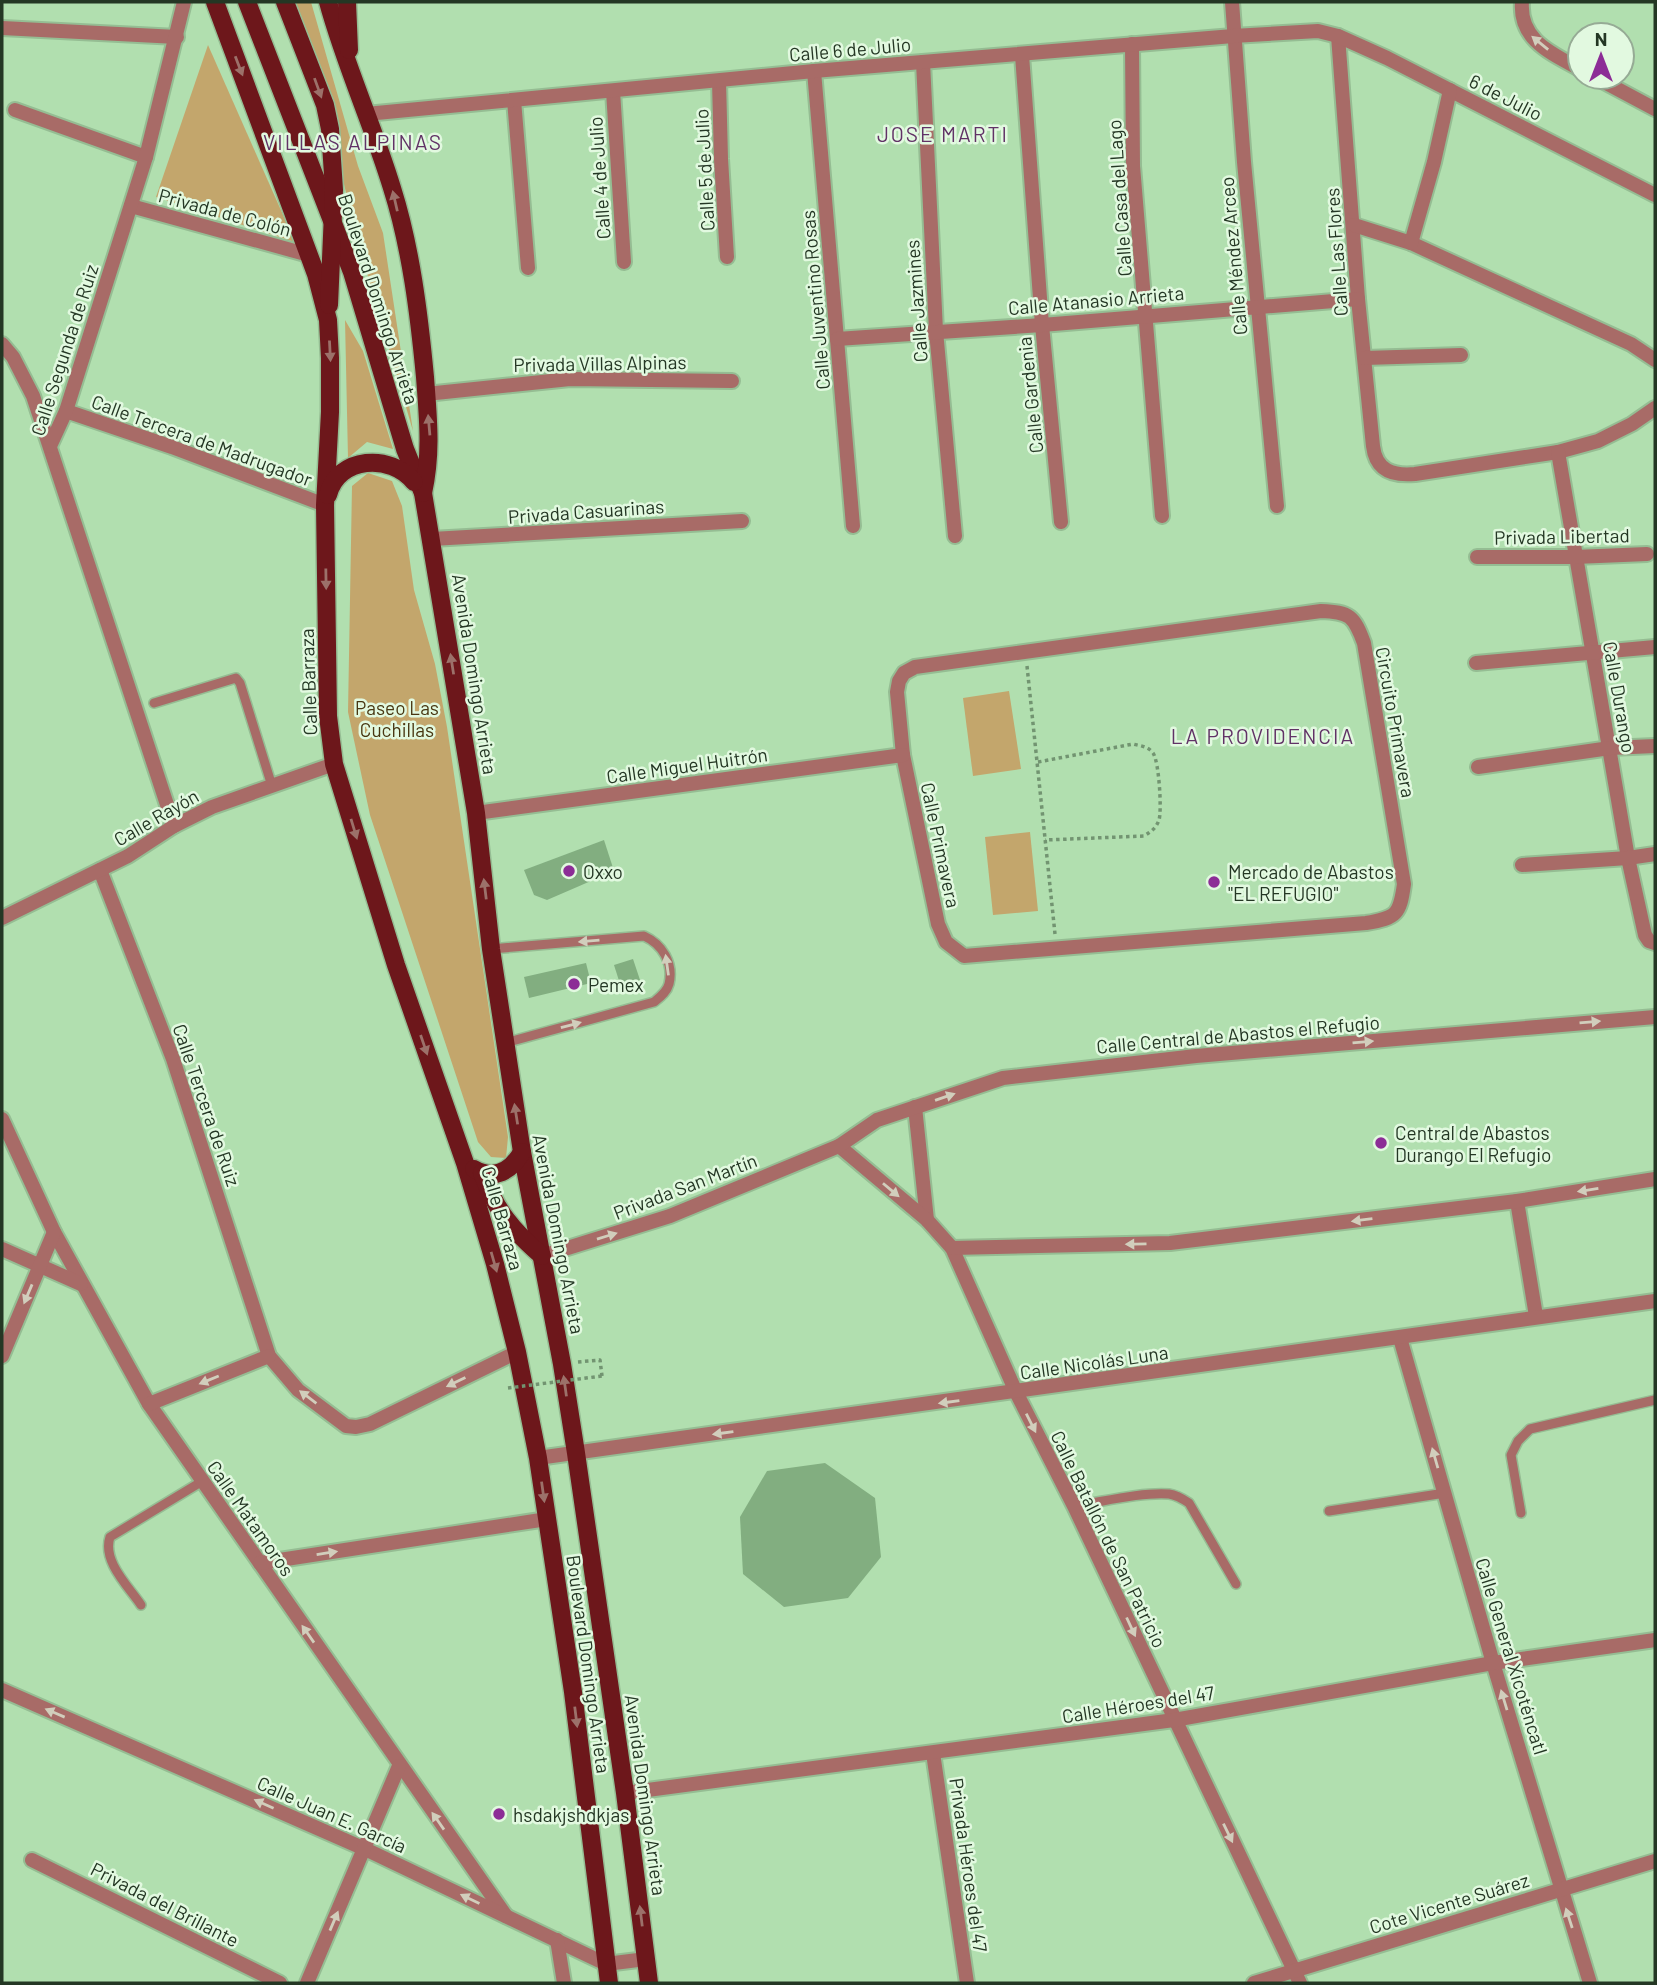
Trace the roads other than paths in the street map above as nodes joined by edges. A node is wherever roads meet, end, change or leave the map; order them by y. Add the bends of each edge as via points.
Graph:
1 (184, 2) edge
2 (215, 2) edge
3 (247, 2) edge
4 (285, 2) edge
5 (328, 2) edge
6 (347, 2) edge
7 (1232, 2) edge
8 (1522, 2) edge
9 (2, 28) edge
10 (1233, 36) junction
11 (1338, 36) junction
12 (177, 37) junction
13 (1132, 44) junction
14 (1022, 55) junction
15 (1566, 60) edge
16 (923, 62) junction
17 (349, 67) junction
18 (814, 71) junction
19 (719, 81) junction
20 (1450, 90) junction
21 (613, 91) junction
22 (1621, 91) edge
23 (514, 100) junction
24 (1655, 109) edge
25 (15, 110) dead end
26 (366, 114) junction
27 (146, 157) junction
28 (1655, 195) edge
29 (131, 205) junction
30 (332, 215) junction
31 (1354, 225) junction
32 (1411, 243) junction
33 (309, 255) junction
34 (727, 257) dead end
35 (624, 262) dead end
36 (528, 268) dead end
37 (1358, 299) junction
38 (1257, 307) junction
39 (1146, 315) junction
40 (328, 320) junction
41 (1042, 325) junction
42 (936, 331) junction
43 (837, 339) junction
44 (2, 344) edge
45 (1461, 355) dead end
46 (1365, 358) junction
47 (1655, 360) edge
48 (732, 381) dead end
49 (426, 394) junction
50 (1655, 408) edge
51 (66, 411) junction
52 (50, 446) junction
53 (1558, 452) junction
54 (423, 493) junction
55 (325, 505) junction
56 (1277, 506) dead end
57 (1162, 516) dead end
58 (742, 521) dead end
59 (1062, 522) dead end
60 (853, 526) dead end
61 (955, 536) dead end
62 (432, 539) junction
63 (1647, 554) dead end
64 (1477, 557) dead end
65 (1575, 557) junction
66 (1655, 647) edge
67 (1592, 653) junction
68 (1476, 663) dead end
69 (154, 703) dead end
70 (1655, 746) edge
71 (1610, 748) junction
72 (903, 755) junction
73 (334, 764) junction
74 (1478, 767) dead end
75 (272, 786) junction
76 (476, 813) junction
77 (174, 827) junction
78 (1655, 853) edge
79 (1628, 858) junction
80 (1522, 865) dead end
81 (100, 870) junction
82 (2, 918) edge
83 (946, 942) joint
84 (1655, 943) edge
85 (491, 949) junction
86 (1655, 1017) edge
87 (505, 1042) junction
88 (915, 1107) junction
89 (2, 1119) edge
90 (839, 1146) junction
91 (522, 1152) junction
92 (465, 1163) junction
93 (482, 1173) junction
94 (1655, 1179) edge
95 (1517, 1201) junction
96 (927, 1220) junction
97 (54, 1232) junction
98 (952, 1248) junction
99 (2, 1249) edge
100 (542, 1256) junction
101 (40, 1266) junction
102 (81, 1284) junction
103 (1655, 1301) edge
104 (1536, 1316) junction
105 (1400, 1338) junction
106 (517, 1352) junction
107 (2, 1356) edge
108 (269, 1356) junction
109 (1016, 1392) junction
110 (1655, 1400) edge
111 (149, 1404) junction
112 (576, 1454) junction
113 (538, 1458) junction
114 (201, 1482) junction
115 (1445, 1493) junction
116 (1074, 1507) junction
117 (1329, 1511) dead end
118 (1521, 1513) dead end
119 (547, 1519) junction
120 (260, 1563) junction
121 (1236, 1584) dead end
122 (141, 1605) dead end
123 (1655, 1640) edge
124 (1493, 1663) junction
125 (2, 1690) edge
126 (1174, 1720) junction
127 (933, 1753) junction
128 (399, 1766) junction
129 (625, 1793) junction
130 (365, 1849) junction
131 (32, 1860) dead end
132 (1655, 1861) edge
133 (1560, 1889) junction
134 (506, 1916) junction
135 (558, 1940) junction
136 (646, 1959) junction
137 (606, 1964) junction
138 (1298, 1977) edge
139 (280, 1983) edge
140 (307, 1983) edge
141 (564, 1983) edge
142 (609, 1983) edge
143 (649, 1983) edge
144 (967, 1983) edge
145 (1254, 1983) edge
146 (1590, 1983) edge

1 - 12 street, Calle Segunda de Ruiz
2 -> 33 main road, Calle Barraza
3 - 30 main road, Boulevard Domingo Arrieta
4 -> 30 main road via 325,105 333,158
5 - 17 main road
6 - 17 main road
7 - 10 street, Calle Méndez Arceo
15 -> 8 street via 1532,39 1524,23
9 - 12 street
10 - 11 street, Calle 6 de Julio via 1318,31
10 - 13 street, Calle 6 de Julio
10 - 38 street, Calle Méndez Arceo
11 - 20 street, 6 de Julio
11 - 31 street, Calle Las Flores
12 - 27 street, Calle Segunda de Ruiz
13 - 14 street, Calle 6 de Julio
13 - 39 street, Calle Casa del Lago via 1133,166
14 - 16 street, Calle 6 de Julio
14 - 41 street, Calle Gardenia
16 - 18 street, Calle 6 de Julio
16 - 42 street, Calle Jazmines
17 - 26 main road
18 - 19 street, Calle 6 de Julio
18 - 43 street, Calle Juventino Rosas
19 - 21 street, Calle 6 de Julio
19 - 34 street, Calle 5 de Julio
20 - 28 street, 6 de Julio
20 - 32 street
21 - 23 street, Calle 6 de Julio
21 - 35 street, Calle 4 de Julio
22 - 24 street
23 - 26 street, Calle 6 de Julio
23 - 36 street
25 - 27 street
49 -> 26 main road via 412,272 393,189
27 - 29 street, Calle Segunda de Ruiz
29 - 33 street, Privada de Colón
29 - 51 street, Calle Segunda de Ruiz
30 - 40 main road
30 - 54 main road, Boulevard Domingo Arrieta
31 - 32 street
31 - 37 street, Calle Las Flores
32 - 47 street via 1631,344
33 - 40 main road, Calle Barraza
37 - 38 street, Calle Atanasio Arrieta
37 - 46 street, Calle Las Flores
38 - 39 street, Calle Atanasio Arrieta
38 - 56 street, Calle Méndez Arceo
39 - 41 street, Calle Atanasio Arrieta
39 - 57 street, Calle Casa del Lago
40 -> 55 main road, Calle Barraza
41 - 42 street, Calle Atanasio Arrieta
41 - 59 street, Calle Gardenia
42 - 43 street, Calle Atanasio Arrieta
42 - 61 street, Calle Jazmines
43 - 60 street, Calle Juventino Rosas
44 - 52 street via 33,396
45 - 46 street
46 - 53 street, Calle Las Flores via 1374,456 1391,473
48 - 49 street, Privada Villas Alpinas via 570,379
54 -> 49 main road via 430,442
50 - 53 street via 1598,440
51 - 52 street, Calle Segunda de Ruiz
51 - 55 street, Calle Tercera de Madrugador
52 - 77 street, Calle Segunda de Ruiz
53 - 65 street, Calle Durango
54 - 55 main road via 399,468 369,461 340,476
54 - 62 main road, Avenida Domingo Arrieta
55 -> 73 main road, Calle Barraza via 328,716
58 - 62 street, Privada Casuarinas
76 -> 62 main road, Avenida Domingo Arrieta
63 - 65 street, Privada Libertad
64 - 65 street, Privada Libertad
65 - 67 street, Calle Durango
66 - 67 street
67 - 68 street
67 - 71 street, Calle Durango
69 - 75 lane via 236,678
70 - 71 street
71 - 74 street
71 - 79 street, Calle Durango
72 - 76 street, Calle Miguel Huitrón
72 - 83 street, Calle Primavera via 938,924
72 - 83 street, Circuito Primavera via 897,692 904,673 915,667 1321,611 1350,616 1364,643 1404,884 1397,913 1386,920 964,956
73 - 75 street, Calle Rayón
73 -> 92 main road, Calle Barraza via 396,965
75 - 77 street, Calle Rayón via 212,807
85 -> 76 main road, Avenida Domingo Arrieta
77 - 81 street, Calle Rayón
78 - 79 street
79 - 80 street
79 - 84 street, Calle Durango via 1645,934
81 - 82 street, Calle Rayón
81 - 108 street, Calle Tercera de Ruiz via 173,1059
85 - 87 main road, Avenida Domingo Arrieta
87 -> 85 lane via 654,1002 669,982 666,954 644,936
88 -> 86 street, Calle Central de Abastos el Refugio via 1003,1078 1196,1056
91 -> 87 main road, Avenida Domingo Arrieta
88 - 90 street, Calle Central de Abastos el Refugio via 877,1120
88 - 96 street
89 - 97 street, Calle Matamoros
90 -> 96 street, Calle Batallón de San Patricio
100 -> 90 street, Privada San Martín via 670,1216
91 - 93 main road via 505,1171
91 - 100 main road, Avenida Domingo Arrieta
92 - 93 main road
92 -> 106 main road, Calle Barraza
93 - 100 main road via 500,1213
94 -> 95 street
95 -> 98 street via 1170,1243
95 - 104 street
96 - 98 street, Calle Batallón de San Patricio
97 - 101 street
97 - 102 street, Calle Matamoros
98 - 109 street, Calle Batallón de San Patricio
99 - 101 street
112 -> 100 main road, Avenida Domingo Arrieta
101 - 102 street
101 -> 107 street
102 - 111 street, Calle Matamoros
103 - 104 street, Calle Nicolás Luna
104 - 105 street, Calle Nicolás Luna
105 - 109 street, Calle Nicolás Luna
115 -> 105 street, Calle General Xicoténcatl
106 -> 108 street via 356,1427 346,1426 298,1390
106 - 113 main road, Boulevard Domingo Arrieta
108 -> 111 street
109 -> 112 street, Calle Nicolás Luna
109 -> 116 street, Calle Batallón de San Patricio
110 - 118 lane via 1530,1429 1511,1455
111 - 114 street, Calle Matamoros
112 - 113 street, Calle Nicolás Luna
112 - 129 main road, Avenida Domingo Arrieta
113 -> 119 main road, Boulevard Domingo Arrieta
114 - 120 street, Calle Matamoros
114 - 122 lane via 110,1537 110,1560
115 - 117 lane
115 - 124 street, Calle General Xicoténcatl
116 - 121 lane via 1153,1495 1179,1497 1189,1503
116 -> 126 street, Calle Batallón de San Patricio
120 -> 119 street
119 -> 137 main road, Boulevard Domingo Arrieta
128 -> 120 street, Calle Matamoros
123 - 124 street, Calle Héroes del 47
124 - 126 street, Calle Héroes del 47
133 -> 124 street, Calle General Xicoténcatl
130 -> 125 street, Calle Juan E. García
126 - 127 street, Calle Héroes del 47
126 -> 138 street, Calle Batallón de San Patricio
127 - 129 street, Calle Héroes del 47
127 - 144 street, Privada Héroes del 47
128 - 130 street
134 -> 128 street, Calle Matamoros
136 -> 129 main road, Avenida Domingo Arrieta
134 -> 130 street, Calle Juan E. García
140 -> 130 street
131 - 139 street, Privada del Brillante
132 - 133 street, Cote Vicente Suárez
133 - 138 street, Cote Vicente Suárez
146 -> 133 street, Calle General Xicoténcatl
134 - 135 street, Calle Juan E. García
135 - 137 street, Calle Juan E. García
135 - 141 street
136 - 137 street
136 - 143 main road, Avenida Domingo Arrieta
137 - 142 main road, Boulevard Domingo Arrieta
138 - 145 street, Cote Vicente Suárez

